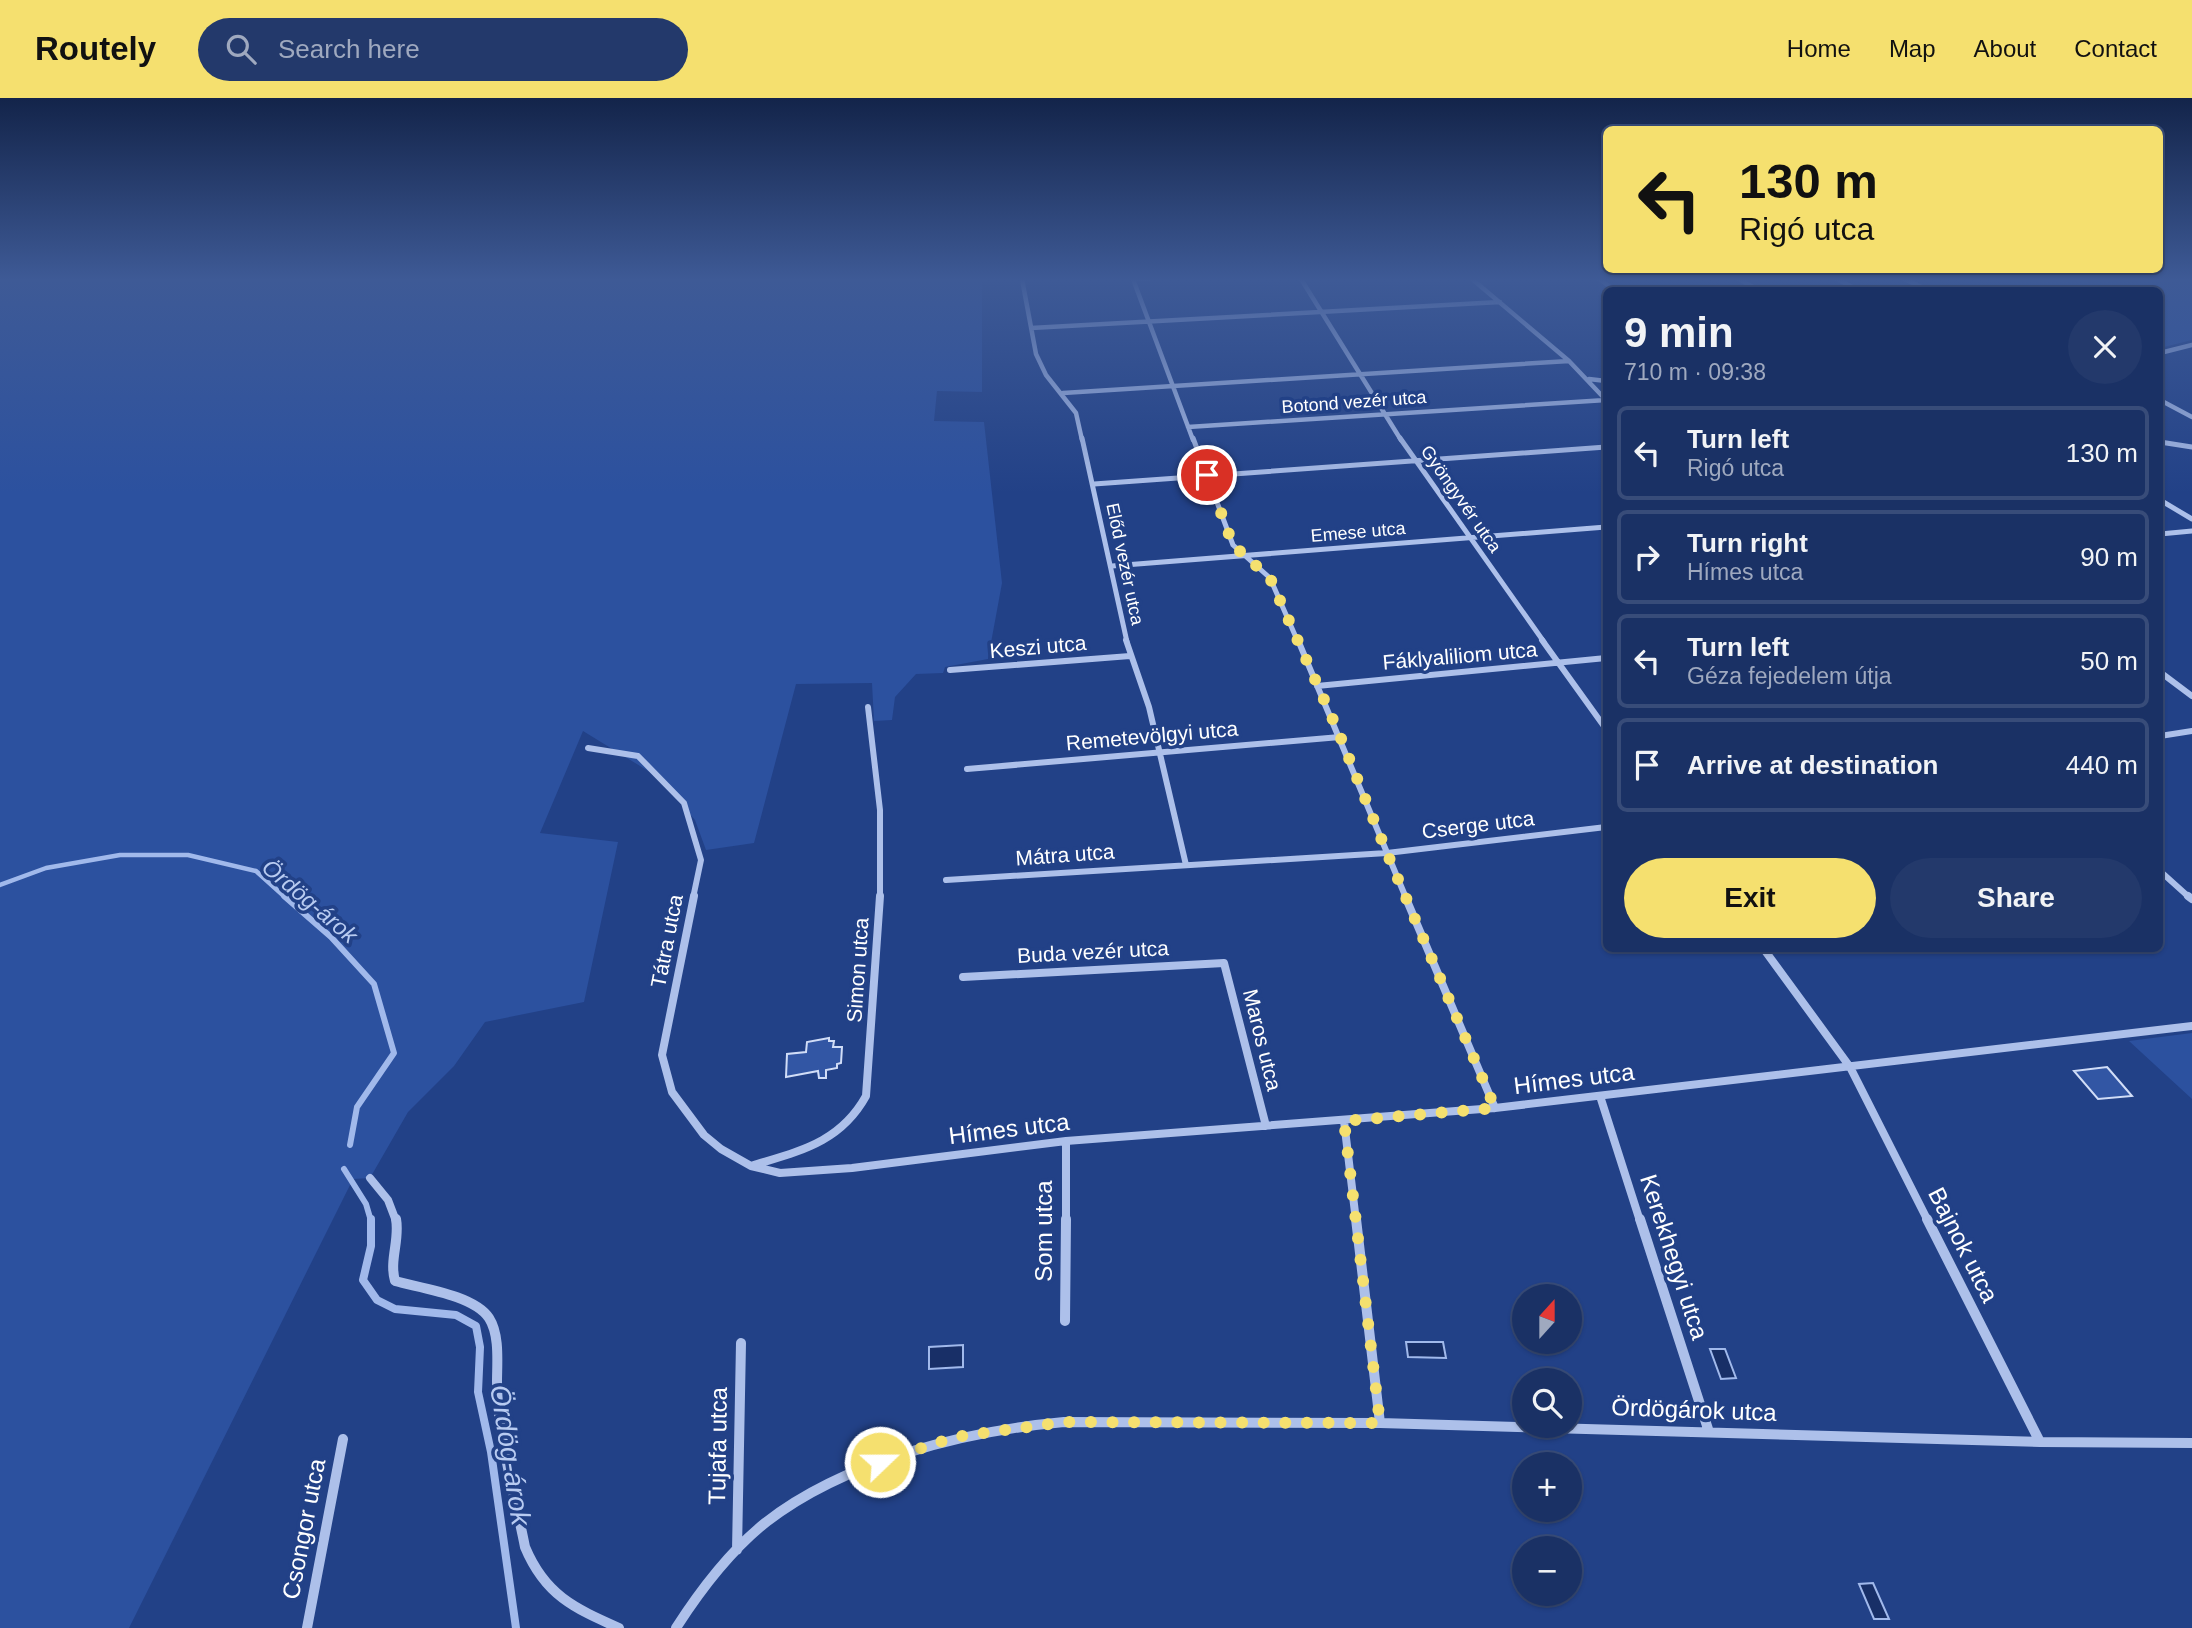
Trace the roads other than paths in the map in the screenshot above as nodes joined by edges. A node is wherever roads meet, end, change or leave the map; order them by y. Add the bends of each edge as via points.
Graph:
1 (1036, 350) edge
2 (1159, 350) edge
3 (1345, 350) edge
4 (1557, 350) edge
5 (1569, 361) junction
6 (1360, 374) junction
7 (1588, 379) junction
8 (1603, 381) edge
9 (1173, 387) junction
10 (1063, 393) junction
11 (1603, 396) edge
12 (1603, 400) edge
13 (2163, 402) edge
14 (1384, 414) junction
15 (2192, 417) edge
16 (1188, 427) junction
17 (2163, 442) edge
18 (1603, 447) edge
19 (2192, 447) edge
20 (1414, 461) junction
21 (1207, 475) junction
22 (1094, 484) junction
23 (2163, 502) edge
24 (2192, 519) edge
25 (1603, 527) edge
26 (2192, 531) edge
27 (2163, 534) edge
28 (1468, 537) junction
29 (1243, 555) junction
30 (1111, 566) junction
31 (1130, 656) junction
32 (1603, 658) edge
33 (1558, 662) junction
34 (950, 670) dead end
35 (2163, 674) edge
36 (1317, 686) junction
37 (2192, 695) edge
38 (868, 707) dead end
39 (1603, 725) edge
40 (2192, 731) edge
41 (2163, 736) edge
42 (1340, 737) junction
43 (588, 748) dead end
44 (1159, 754) junction
45 (967, 769) dead end
46 (1603, 827) edge
47 (1387, 853) junction
48 (1186, 864) junction
49 (2163, 875) edge
50 (946, 880) dead end
51 (2192, 899) edge
52 (1766, 952) edge
53 (1224, 963) joint
54 (963, 977) dead end
55 (2192, 1027) edge
56 (1850, 1067) junction
57 (1600, 1096) junction
58 (1495, 1108) junction
59 (1344, 1121) junction
60 (1266, 1126) junction
61 (1066, 1141) junction
62 (751, 1166) junction
63 (370, 1178) dead end
64 (1065, 1321) dead end
65 (741, 1343) dead end
66 (1380, 1423) junction
67 (1709, 1432) junction
68 (344, 1438) dead end
69 (2039, 1442) junction
70 (2192, 1443) edge
71 (737, 1550) junction
72 (307, 1628) edge
73 (619, 1628) edge
74 (676, 1628) edge

1 - 10 street, Előd vezér utca via 1045,374
2 - 9 street
3 - 6 street, Gyöngyvér utca
4 - 5 street
5 - 6 street
5 - 7 street
6 - 9 street
6 - 14 street, Gyöngyvér utca
7 - 8 street
7 - 11 street
9 - 10 street
9 - 16 street
10 - 22 street, Előd vezér utca via 1076,413
12 - 14 street, Botond vezér utca
13 - 15 street
14 - 16 street, Botond vezér utca
14 - 20 street, Gyöngyvér utca
16 - 21 street
17 - 19 street
18 - 20 street
20 - 21 street
20 - 28 street, Gyöngyvér utca
21 - 22 street
21 - 29 street via 1233,545
22 - 30 street, Előd vezér utca
23 - 24 street
25 - 28 street, Emese utca
26 - 27 street
28 - 29 street, Emese utca
28 - 33 street, Gyöngyvér utca
29 - 30 street, Emese utca
29 - 36 street via 1270,578
30 - 31 street, Előd vezér utca
31 - 34 street, Keszi utca
31 - 44 street, Előd vezér utca via 1149,707
32 - 33 street, Fáklyaliliom utca
33 - 36 street, Fáklyaliliom utca
33 - 39 street, Gyöngyvér utca
35 - 37 street
36 - 42 street
38 - 62 street, Simon utca via 880,810 880,901 866,1096 858,1114 842,1131
40 - 41 street
42 - 44 street, Remetevölgyi utca
42 - 47 street
43 - 62 street, Tátra utca via 638,756 684,803 701,860 662,1055 673,1092 687,1115 721,1149
44 - 45 street, Remetevölgyi utca
44 - 48 street, Előd vezér utca
46 - 47 street, Cserge utca
47 - 48 street, Cserge utca
47 - 58 street
48 - 50 street, Mátra utca
49 - 51 street
52 - 56 street
53 - 54 street, Buda vezér utca
53 - 60 street, Maros utca
55 - 56 street, Hímes utca
56 - 57 street, Hímes utca
56 - 69 street, Bajnok utca
57 - 58 street, Hímes utca
57 - 67 street, Kerekhegyi utca
58 - 59 street, Hímes utca
59 - 60 street, Hímes utca
59 - 66 street
60 - 61 street, Hímes utca
61 - 62 street, Hímes utca via 852,1168 780,1173
61 - 64 street, Som utca
63 - 73 street via 395,1215 396,1281 462,1299 490,1319 497,1350 497,1399 528,1555 560,1600
65 - 71 street, Tujafa utca
66 - 67 street, Ördögárok utca
66 - 71 street, Ördögárok utca via 1064,1422 980,1432 902,1453 819,1490 767,1522
67 - 69 street, Ördögárok utca
68 - 72 street, Csongor utca
69 - 70 street, Ördögárok utca
71 - 74 street, Ördögárok utca

